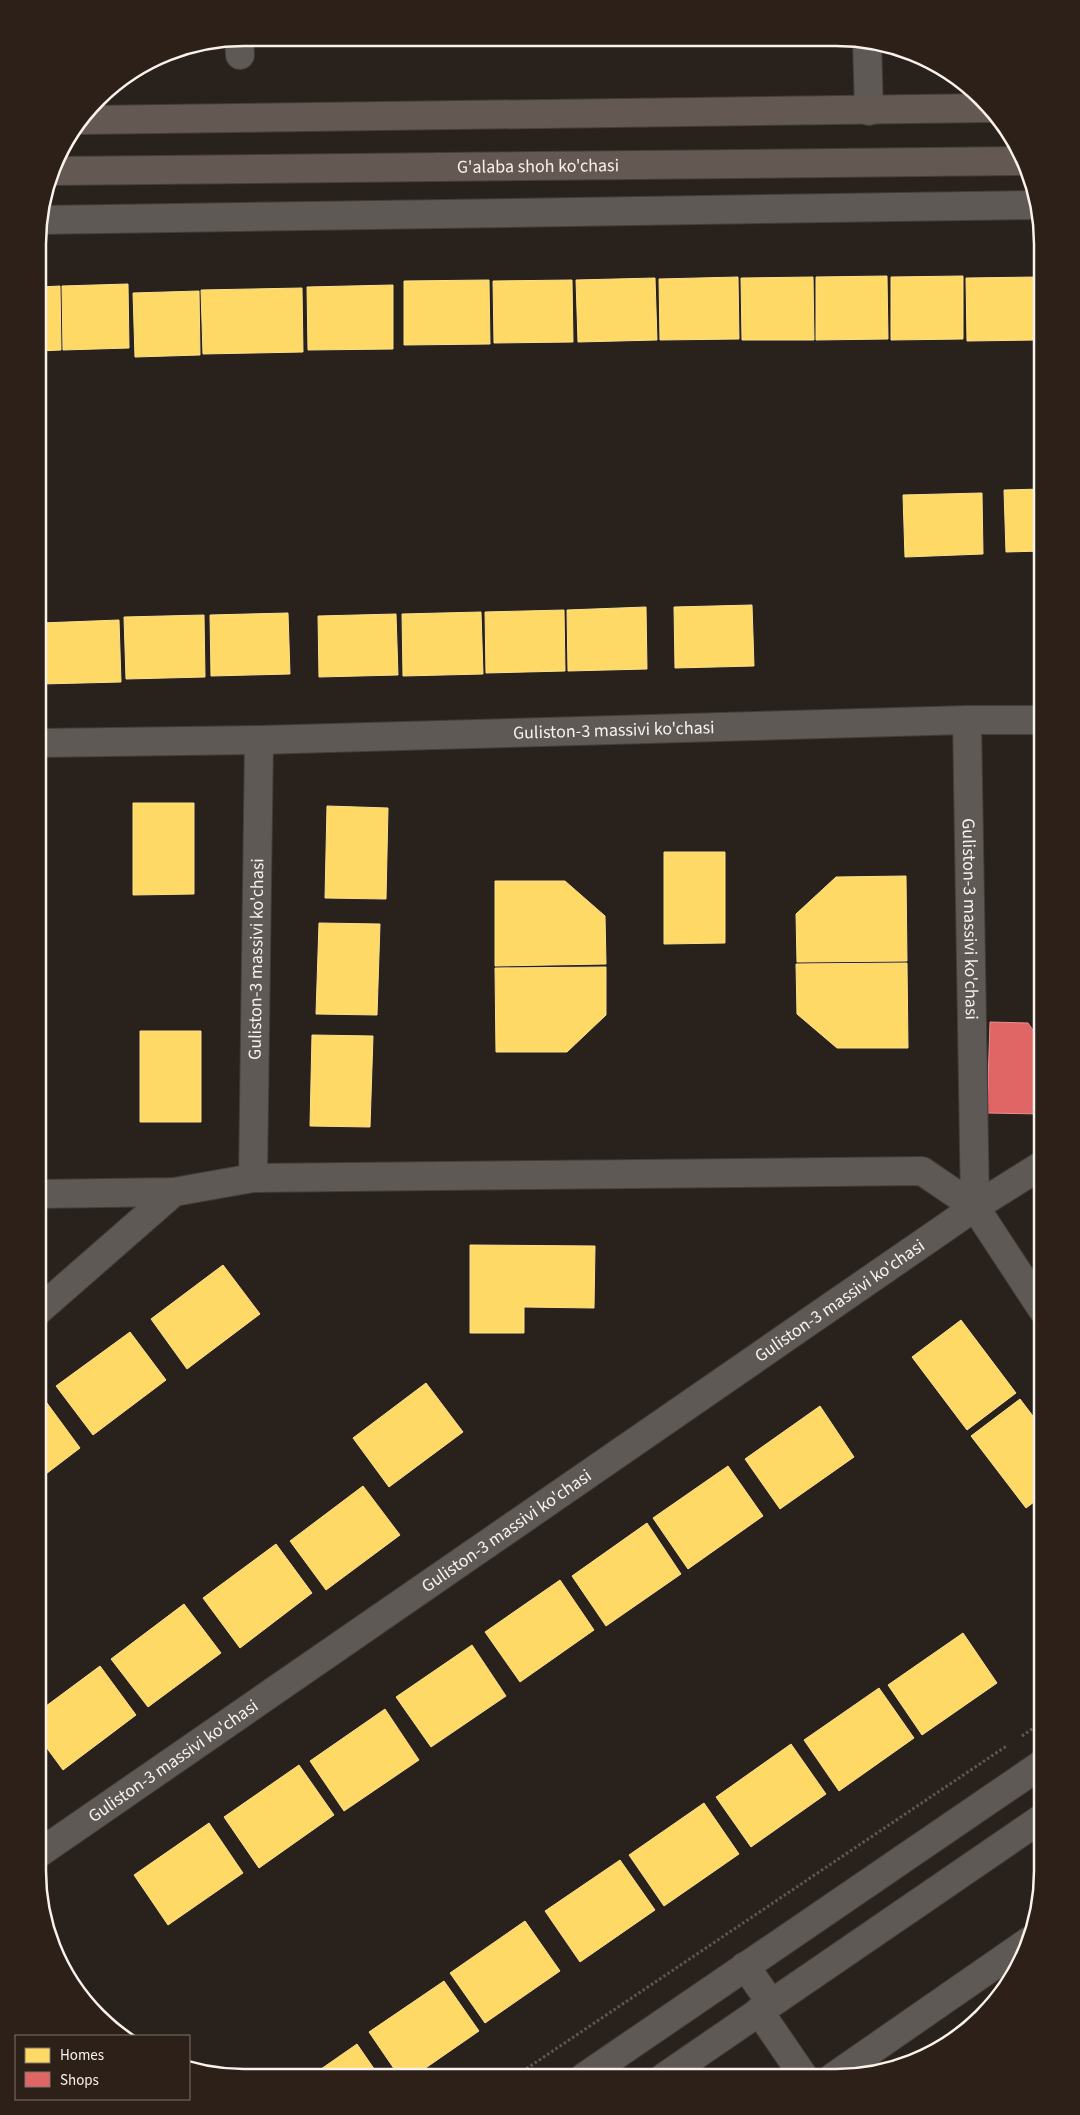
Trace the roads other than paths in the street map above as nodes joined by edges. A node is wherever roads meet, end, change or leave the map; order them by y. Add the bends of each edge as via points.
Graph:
1 (867, 49) edge
2 (980, 108) edge
3 (869, 111) junction
4 (90, 120) edge
5 (1016, 161) edge
6 (60, 170) edge
7 (1030, 205) edge
8 (48, 220) edge
9 (967, 720) junction
10 (1034, 720) edge
11 (259, 740) junction
12 (46, 743) edge
13 (1034, 1170) edge
14 (253, 1178) junction
15 (174, 1192) junction
16 (46, 1194) edge
17 (975, 1207) junction
18 (1034, 1297) edge
19 (46, 1303) edge
20 (1034, 1769) edge
21 (1034, 1823) edge
22 (46, 1848) edge
23 (1018, 1949) edge
24 (745, 1966) junction
25 (765, 2008) junction
26 (847, 2068) edge
27 (596, 2069) edge
28 (676, 2069) edge
29 (799, 2069) edge

1 - 3 street
2 - 3 main road
3 - 4 main road
5 - 6 main road, G'alaba shoh ko'chasi
7 - 8 street
9 - 10 street, Guliston-3 massivi ko'chasi
9 - 11 street, Guliston-3 massivi ko'chasi
9 - 17 street, Guliston-3 massivi ko'chasi
11 - 12 street, Guliston-3 massivi ko'chasi
11 - 14 street, Guliston-3 massivi ko'chasi
13 - 17 street, Guliston-3 massivi ko'chasi
14 - 15 street
14 - 17 street via 922,1171
15 - 16 street
15 - 19 street
17 - 18 street
17 - 22 street, Guliston-3 massivi ko'chasi
20 - 24 street
21 - 25 street
23 - 26 street
24 - 25 street
24 - 27 street
25 - 28 street
25 - 29 street

